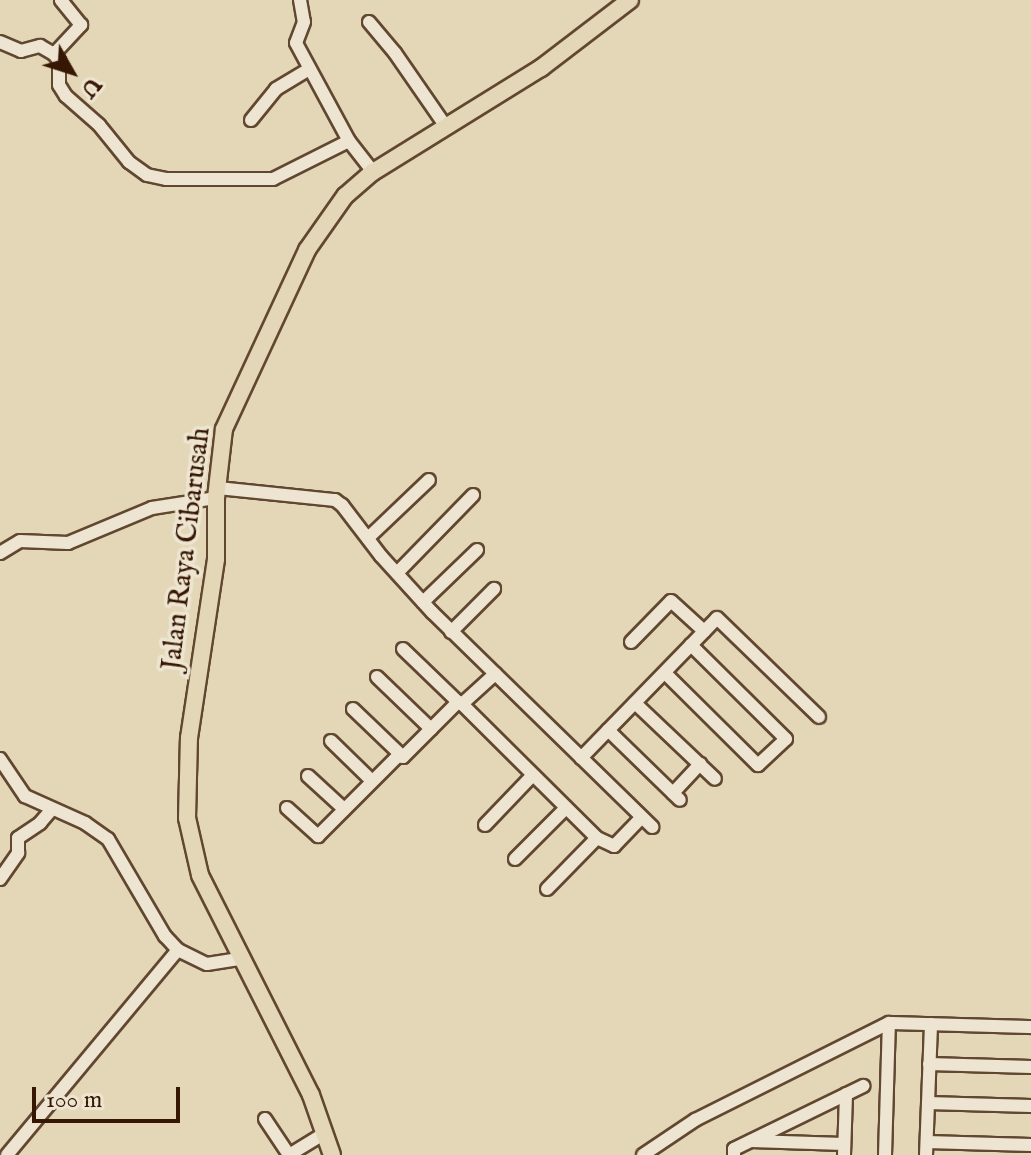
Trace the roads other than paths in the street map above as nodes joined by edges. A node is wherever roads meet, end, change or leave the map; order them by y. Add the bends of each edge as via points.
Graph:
1 (61, 0) edge
2 (300, 0) edge
3 (630, 0) edge
4 (369, 22) dead end
5 (0, 42) edge
6 (54, 54) junction
7 (309, 69) junction
8 (251, 120) dead end
9 (447, 128) junction
10 (349, 141) junction
11 (373, 172) junction
12 (429, 480) dead end
13 (217, 493) junction
14 (473, 495) dead end
15 (368, 538) junction
16 (477, 550) dead end
17 (0, 553) edge
18 (397, 573) junction
19 (494, 589) dead end
20 (423, 602) junction
21 (704, 631) junction
22 (451, 632) junction
23 (631, 642) dead end
24 (691, 645) junction
25 (403, 649) dead end
26 (665, 673) junction
27 (495, 674) junction
28 (377, 677) dead end
29 (460, 703) junction
30 (635, 703) junction
31 (353, 709) dead end
32 (819, 717) dead end
33 (431, 729) junction
34 (608, 730) junction
35 (331, 741) dead end
36 (403, 757) junction
37 (581, 758) junction
38 (0, 759) edge
39 (700, 764) junction
40 (533, 775) junction
41 (308, 776) dead end
42 (715, 779) dead end
43 (372, 781) junction
44 (287, 808) dead end
45 (566, 808) junction
46 (52, 809) junction
47 (344, 809) junction
48 (640, 819) junction
49 (485, 825) dead end
50 (652, 827) dead end
51 (597, 838) junction
52 (515, 859) dead end
53 (0, 879) edge
54 (547, 889) dead end
55 (178, 950) junction
56 (244, 958) junction
57 (889, 1023) junction
58 (931, 1024) junction
59 (1031, 1027) edge
60 (929, 1064) junction
61 (1031, 1067) edge
62 (863, 1086) dead end
63 (846, 1094) junction
64 (928, 1103) junction
65 (1031, 1106) edge
66 (265, 1119) dead end
67 (325, 1133) junction
68 (749, 1141) junction
69 (1031, 1145) edge
70 (926, 1149) edge
71 (844, 1150) edge
72 (7, 1155) edge
73 (289, 1155) edge
74 (332, 1155) edge
75 (643, 1155) edge
76 (734, 1155) edge
77 (885, 1155) edge

1 - 6 street via 81,25
2 - 7 street via 304,22 296,43
3 - 9 main road, Jalan Raya Cibarusah via 541,68
4 - 9 street
5 - 6 street via 21,51 43,47
6 - 10 street via 66,96 147,175 273,179
7 - 8 street via 276,89
7 - 10 street
9 - 11 main road, Jalan Raya Cibarusah
10 - 11 street
11 - 13 main road, Jalan Raya Cibarusah via 345,196 307,250 224,429
12 - 15 street
13 - 15 street via 335,500
13 - 17 street via 152,508 68,543 20,541
13 - 56 main road, Jalan Raya Cibarusah via 216,559 189,738 185,801 200,875
14 - 18 street
15 - 18 street
16 - 20 street
18 - 20 street
19 - 22 street
20 - 22 street
21 - 23 street via 671,601
21 - 24 street
21 - 32 street via 721,619
22 - 27 street
24 - 26 street
24 - 26 street via 786,739 758,765
25 - 29 street
26 - 30 street
27 - 29 street
27 - 37 street
28 - 33 street
29 - 33 street
29 - 40 street
30 - 34 street
30 - 39 street
31 - 36 street
33 - 36 street
34 - 37 street
34 - 39 street via 676,796
35 - 43 street
36 - 43 street
37 - 48 street
38 - 46 street via 16,787
39 - 42 street
40 - 45 street
40 - 49 street
41 - 47 street
43 - 47 street
44 - 47 street via 318,836
45 - 51 street
45 - 52 street
46 - 53 street via 18,838 18,853
46 - 55 street via 108,839
48 - 50 street
48 - 51 street via 614,846
51 - 54 street
55 - 56 street via 207,964
55 - 72 street
56 - 67 main road, Jalan Raya Cibarusah
57 - 58 street
57 - 75 street via 695,1120
57 - 77 street
58 - 59 street
58 - 60 street
60 - 61 street
60 - 64 street
62 - 63 street
63 - 68 street
63 - 71 street
64 - 65 street
64 - 70 street
66 - 73 street
67 - 73 street
67 - 74 main road, Jalan Raya Cibarusah
68 - 71 street
68 - 76 street via 734,1149
69 - 70 street

